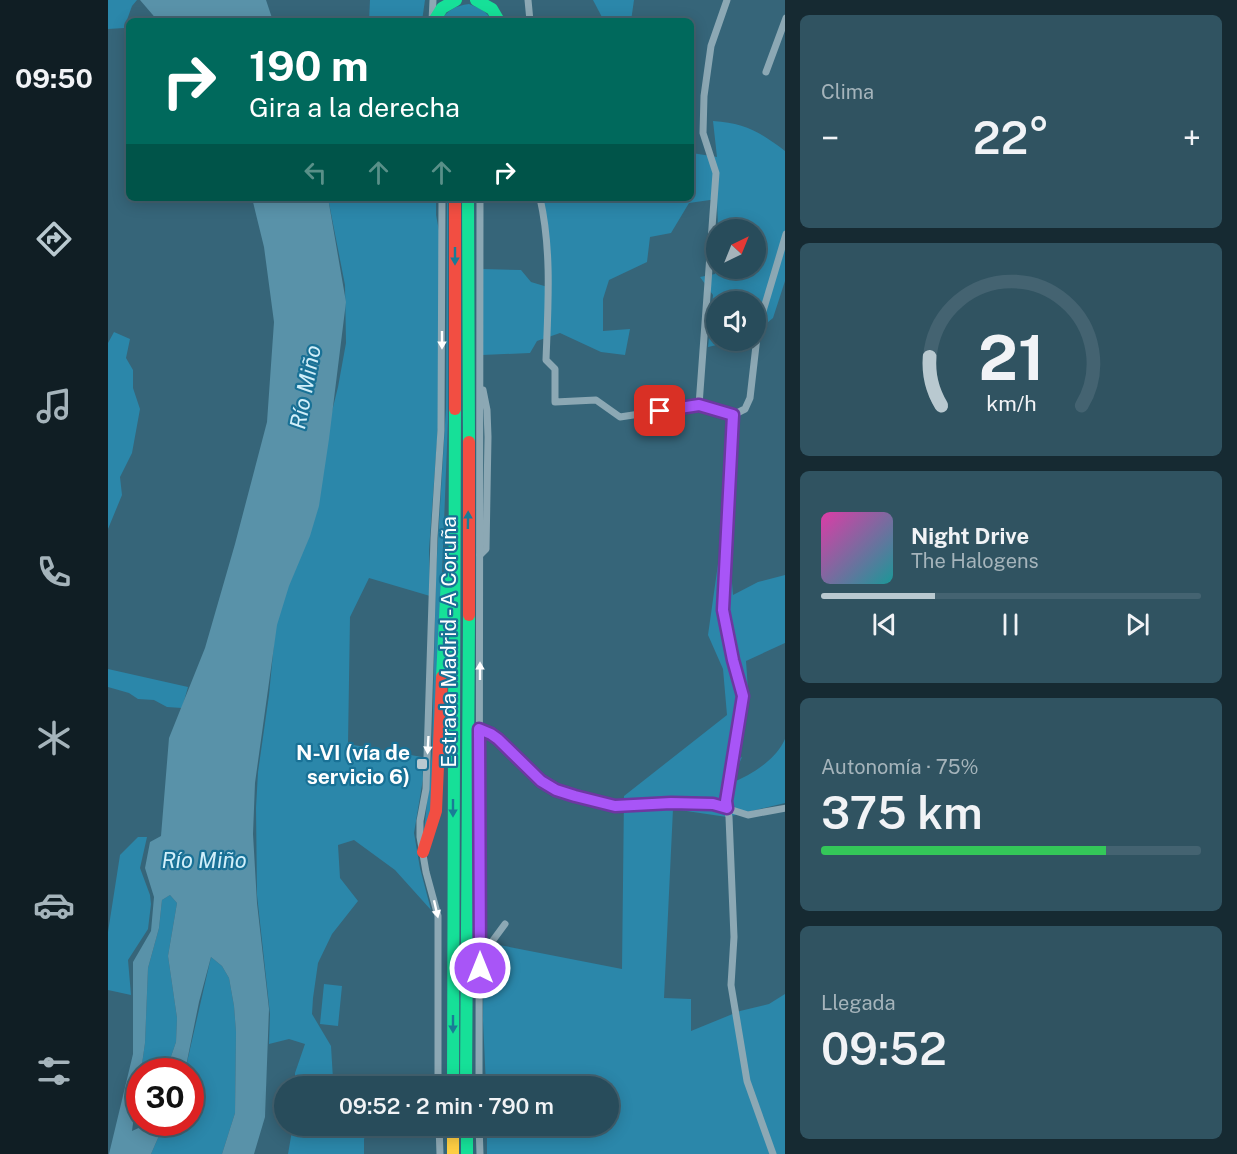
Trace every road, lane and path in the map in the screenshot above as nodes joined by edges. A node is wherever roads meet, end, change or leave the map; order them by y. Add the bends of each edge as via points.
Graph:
1 (433, 0) edge
2 (476, 0) edge
3 (528, 0) edge
4 (727, 0) edge
5 (449, 2) edge
6 (433, 18) edge
7 (436, 18) edge
8 (496, 18) edge
9 (530, 18) edge
10 (785, 21) edge
11 (766, 72) dead end
12 (442, 201) edge
13 (455, 201) edge
14 (468, 201) edge
15 (480, 201) edge
16 (540, 201) edge
17 (785, 237) edge
18 (699, 405) junction
19 (733, 415) junction
20 (454, 457) junction
21 (479, 729) junction
22 (727, 808) junction
23 (785, 808) edge
24 (423, 852) junction
25 (505, 924) dead end
26 (480, 950) junction
27 (438, 1076) edge
28 (453, 1076) edge
29 (466, 1076) edge
30 (479, 1076) edge
31 (439, 1136) edge
32 (453, 1136) edge
33 (466, 1136) edge
34 (479, 1136) edge
35 (440, 1154) edge
36 (453, 1154) edge
37 (467, 1154) edge
38 (480, 1154) edge
39 (773, 1154) edge

1 - 6 street
2 - 8 highway via 492,9
3 - 9 street
4 - 18 street via 711,46 705,96 703,134 716,173
5 - 7 highway
10 - 11 street
12 -> 24 street via 441,430 426,789 420,821
13 -> 20 highway, Estrada Madrid - A Coruña
29 -> 14 highway, Estrada Madrid - A Coruña
21 -> 15 street
16 - 18 street via 548,246 546,360 555,369 555,402 596,400 620,417
17 - 19 street via 758,328 750,398 745,410
18 - 19 street
19 - 22 street via 723,610 743,696
20 - 24 highway via 436,811
20 -> 28 highway, Estrada Madrid - A Coruña
21 - 22 street via 498,739 541,781 556,790 615,806 671,803
21 - 26 street
22 - 23 street via 748,815
22 - 39 street via 733,997 747,1082
24 -> 27 street via 438,916
25 - 26 street via 491,943
26 - 30 street
31 - 35 street
32 - 36 highway
33 - 37 highway
34 - 38 street

